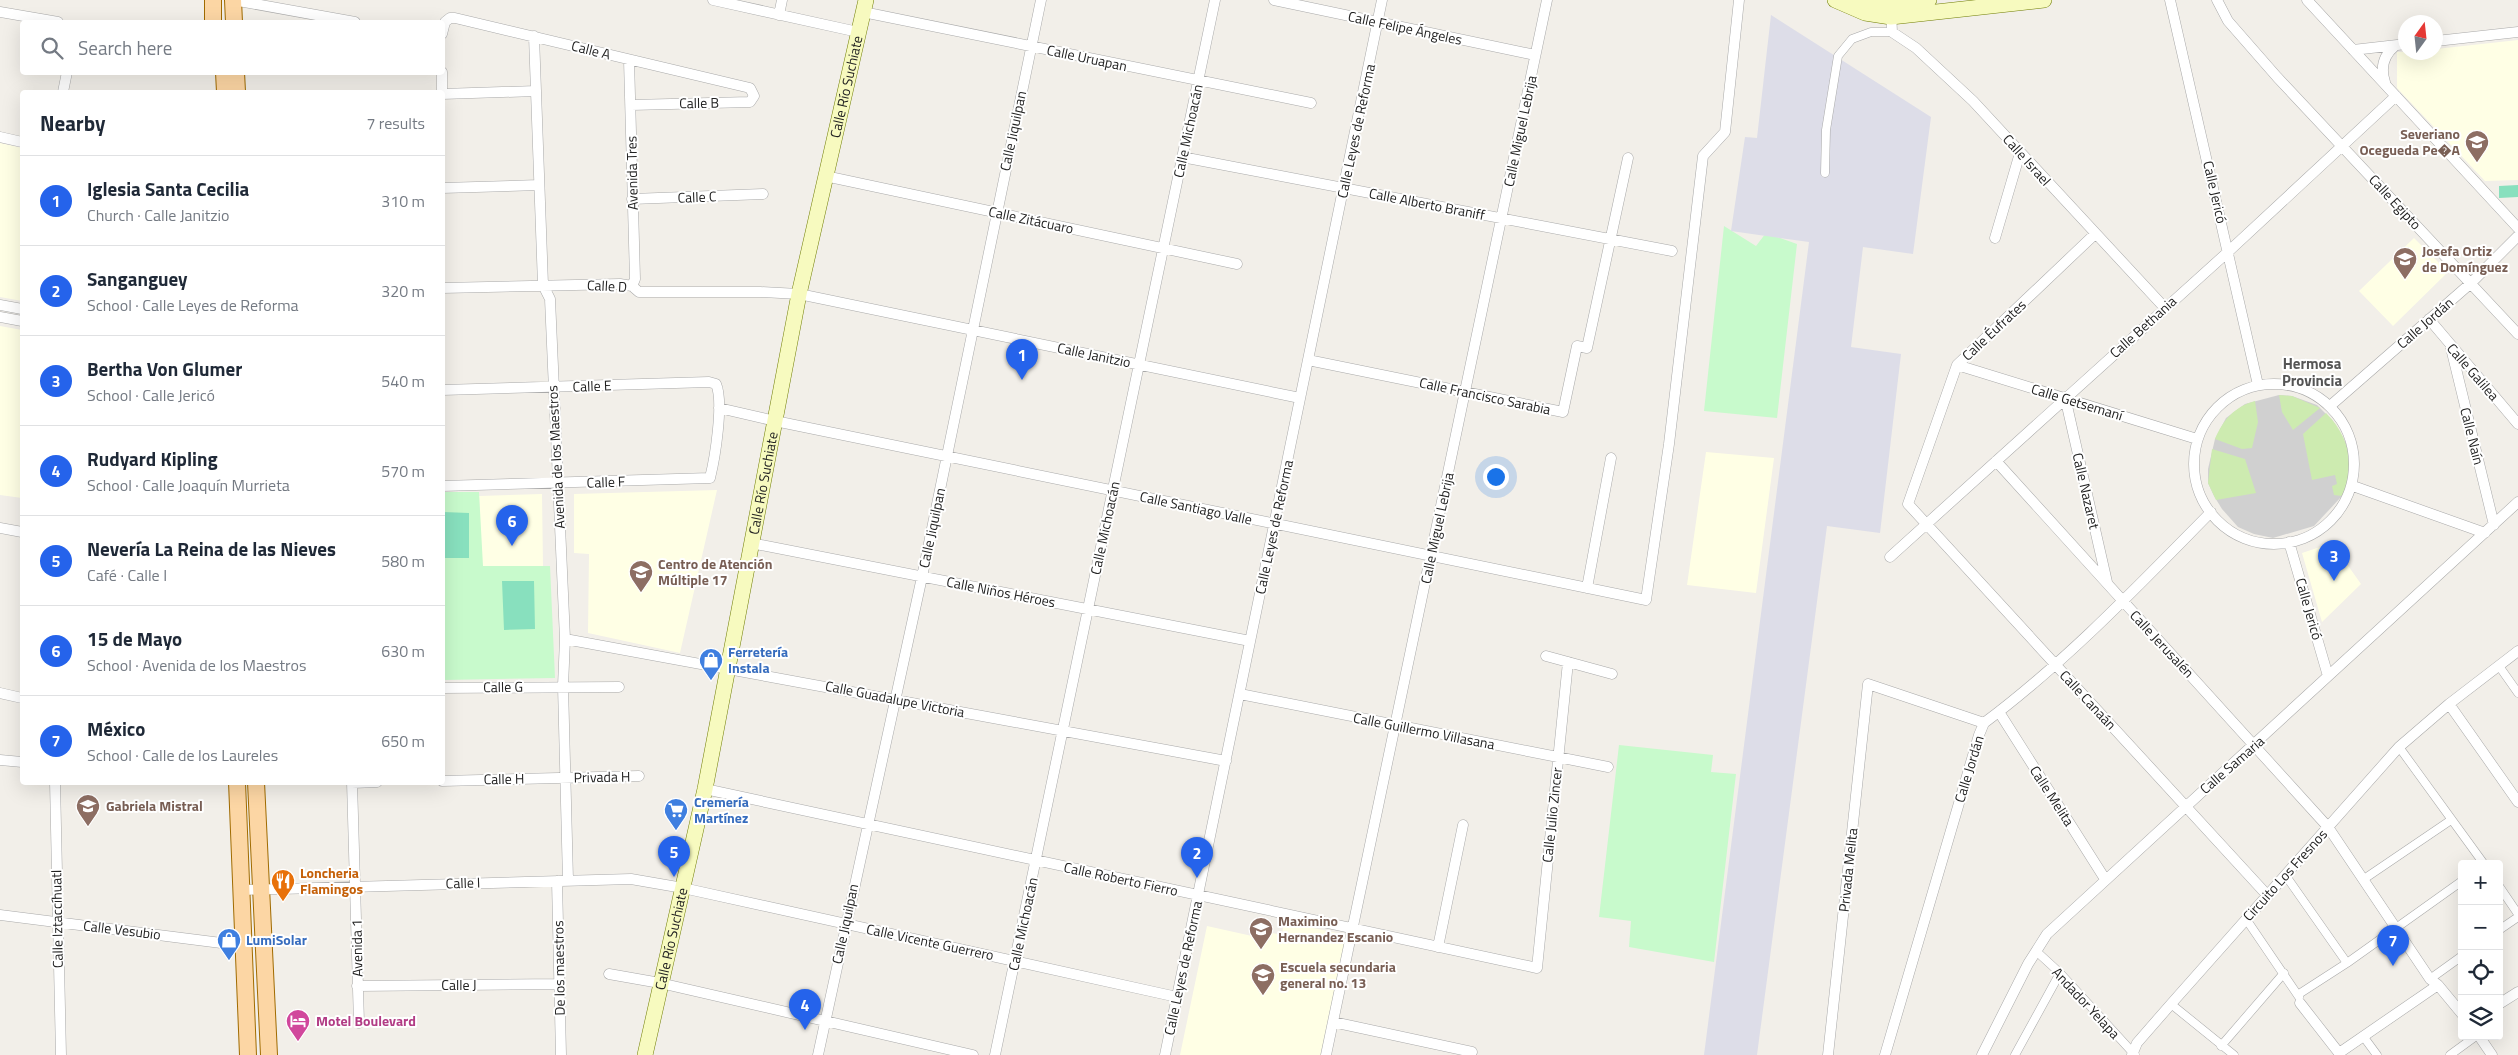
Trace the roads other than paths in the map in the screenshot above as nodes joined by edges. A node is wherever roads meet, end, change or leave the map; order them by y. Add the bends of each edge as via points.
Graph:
1 (213, 0) edge
2 (233, 0) edge
3 (713, 0) edge
4 (782, 0) edge
5 (1040, 0) edge
6 (1215, 0) edge
7 (1274, 0) edge
8 (1382, 0) edge
9 (1547, 0) edge
10 (1740, 0) edge
11 (1835, 0) edge
12 (1860, 0) edge
13 (1929, 0) edge
14 (2044, 0) edge
15 (2170, 0) edge
16 (2218, 0) edge
17 (2307, 0) edge
18 (1961, 5) edge
19 (864, 6) edge
20 (0, 12) edge
21 (778, 15) junction
22 (1891, 18) junction
23 (46, 20) edge
24 (213, 20) edge
25 (234, 20) edge
26 (344, 20) edge
27 (445, 22) edge
28 (1378, 22) junction
29 (858, 32) junction
30 (2518, 32) edge
31 (534, 36) junction
32 (2443, 40) edge
33 (2398, 45) edge
34 (1031, 46) junction
35 (2398, 47) edge
36 (2354, 50) junction
37 (1536, 55) junction
38 (629, 60) junction
39 (66, 75) edge
40 (215, 75) edge
41 (224, 75) edge
42 (236, 75) edge
43 (442, 75) edge
44 (1198, 80) junction
45 (2386, 85) junction
46 (750, 88) joint
47 (63, 90) edge
48 (215, 90) edge
49 (225, 90) edge
50 (237, 90) edge
51 (442, 90) edge
52 (536, 92) junction
53 (445, 94) edge
54 (2396, 96) junction
55 (1311, 103) dead end
56 (631, 105) junction
57 (0, 137) edge
58 (20, 142) edge
59 (2343, 147) junction
60 (2020, 153) junction
61 (1182, 157) junction
62 (1628, 158) dead end
63 (1825, 173) dead end
64 (825, 176) junction
65 (539, 185) junction
66 (445, 188) edge
67 (1344, 188) junction
68 (763, 194) dead end
69 (632, 199) junction
70 (995, 212) junction
71 (1501, 218) junction
72 (2518, 228) edge
73 (2095, 234) junction
74 (2518, 236) edge
75 (1995, 238) dead end
76 (1609, 239) junction
77 (1163, 248) junction
78 (1672, 251) dead end
79 (2229, 251) junction
80 (1237, 264) dead end
81 (2471, 282) junction
82 (543, 285) junction
83 (632, 286) junction
84 (445, 288) edge
85 (799, 294) junction
86 (0, 305) edge
87 (2164, 307) junction
88 (20, 309) edge
89 (0, 317) edge
90 (2430, 319) junction
91 (20, 321) edge
92 (972, 330) junction
93 (2518, 334) edge
94 (2451, 348) junction
95 (1308, 360) junction
96 (1139, 365) junction
97 (1957, 365) junction
98 (2258, 385) junction
99 (552, 388) junction
100 (445, 390) edge
101 (1465, 391) junction
102 (1300, 398) junction
103 (2065, 398) junction
104 (2330, 406) junction
105 (719, 408) junction
106 (775, 422) junction
107 (2518, 424) edge
108 (2197, 439) junction
109 (947, 457) junction
110 (1611, 458) dead end
111 (1996, 461) junction
112 (710, 478) joint
113 (558, 484) junction
114 (445, 486) edge
115 (2353, 486) junction
116 (1113, 491) junction
117 (2518, 502) edge
118 (1908, 504) joint
119 (2211, 512) junction
120 (1275, 524) junction
121 (1926, 524) junction
122 (2494, 525) junction
123 (0, 528) edge
124 (20, 532) edge
125 (2485, 533) junction
126 (2289, 542) junction
127 (751, 543) junction
128 (1431, 556) junction
129 (1890, 557) dead end
130 (922, 577) junction
131 (2108, 584) junction
132 (1587, 588) junction
133 (2123, 600) junction
134 (1088, 609) junction
135 (565, 638) junction
136 (1250, 641) junction
137 (2518, 651) edge
138 (1546, 656) dead end
139 (1568, 662) junction
140 (2055, 664) junction
141 (2499, 666) junction
142 (728, 668) junction
143 (1612, 674) dead end
144 (2328, 676) junction
145 (563, 686) junction
146 (619, 686) dead end
147 (445, 688) edge
148 (0, 693) edge
149 (2518, 693) edge
150 (1240, 694) junction
151 (20, 698) edge
152 (896, 700) junction
153 (2449, 704) junction
154 (1998, 712) junction
155 (1984, 723) junction
156 (1395, 725) junction
157 (1063, 731) junction
158 (2255, 745) junction
159 (2399, 747) junction
160 (1558, 758) junction
161 (0, 760) edge
162 (1226, 761) junction
163 (20, 762) edge
164 (1608, 767) dead end
165 (639, 776) dead end
166 (565, 778) junction
167 (445, 781) edge
168 (55, 785) edge
169 (237, 785) edge
170 (256, 785) edge
171 (352, 785) edge
172 (705, 789) junction
173 (2518, 802) edge
174 (2185, 806) junction
175 (2451, 820) junction
176 (866, 823) junction
177 (1463, 825) dead end
178 (2328, 827) junction
179 (1036, 860) junction
180 (2481, 860) edge
181 (2286, 876) junction
182 (2364, 878) junction
183 (2105, 879) junction
184 (562, 881) junction
185 (2458, 883) edge
186 (355, 886) junction
187 (683, 888) junction
188 (263, 889) junction
189 (242, 890) junction
190 (2503, 892) edge
191 (1198, 895) junction
192 (2268, 896) junction
193 (0, 915) edge
194 (2518, 915) edge
195 (2246, 919) junction
196 (57, 922) junction
197 (846, 924) junction
198 (2396, 926) junction
199 (2503, 927) edge
200 (1353, 929) junction
201 (245, 946) junction
202 (1438, 947) junction
203 (2036, 951) junction
204 (2458, 960) edge
205 (1015, 961) junction
206 (2347, 964) junction
207 (1537, 968) joint
208 (2060, 973) junction
209 (2284, 973) junction
210 (608, 974) dead end
211 (2434, 982) junction
212 (660, 983) junction
213 (560, 984) junction
214 (357, 986) junction
215 (266, 987) junction
216 (2518, 992) edge
217 (1177, 997) junction
218 (2299, 998) junction
219 (2503, 1001) edge
220 (2171, 1004) junction
221 (2458, 1009) edge
222 (824, 1022) junction
223 (1333, 1022) junction
224 (359, 1023) dead end
225 (2363, 1036) junction
226 (2471, 1040) edge
227 (2480, 1040) edge
228 (2221, 1046) junction
229 (1472, 1052) dead end
230 (2133, 1054) edge
231 (2339, 1054) edge
232 (61, 1055) edge
233 (248, 1055) edge
234 (269, 1055) edge
235 (561, 1055) edge
236 (645, 1055) edge
237 (818, 1055) edge
238 (973, 1055) edge
239 (995, 1055) edge
240 (1165, 1055) edge
241 (1326, 1055) edge
242 (1828, 1055) edge
243 (1885, 1055) edge
244 (1982, 1055) edge
245 (2014, 1055) edge
246 (2234, 1055) edge
247 (2377, 1055) edge
248 (2450, 1055) edge
249 (2492, 1055) edge

1 - 24 main road
2 - 25 main road
2 - 26 street
3 - 21 street
4 - 21 street
5 - 34 street, Calle Jiquilpan
6 - 44 street, Calle Michoacán
7 - 28 street, Calle Felipe Ángeles
8 - 28 street, Calle Leyes de Reforma
9 - 37 street, Calle Miguel Lebrija
10 - 132 street, Calle Santiago Valle via 1725,132 1703,156 1669,444 1646,600
11 - 22 main road via 1865,13
12 - 22 main road
13 - 22 main road
14 - 18 main road
15 - 79 street, Calle Jericó
16 - 59 street, Calle Egipto via 2228,21
17 - 36 street
18 - 22 main road
19 - 29 main road, Calle Río Suchiate
19 - 34 street, Calle Uruapan
20 - 23 street
21 - 29 street
22 - 60 street, Calle Israel via 1916,48 1973,101
22 - 63 street via 1871,32 1852,39 1838,56 1826,130
27 - 31 street, Calle A via 455,18
28 - 37 street, Calle Felipe Ángeles
28 - 67 street, Calle Leyes de Reforma
29 - 64 main road, Calle Río Suchiate
30 - 32 street
31 - 38 street, Calle A
31 - 52 street, Avenida de los Maestros
33 - 36 street
34 - 44 street, Calle Uruapan
34 - 70 street, Calle Jiquilpan
35 - 45 street via 2385,57 2382,64
36 - 45 street
37 - 71 street, Calle Miguel Lebrija
38 - 46 street, Calle A
38 - 56 street, Avenida Tres
39 - 47 street
40 - 48 main road
41 - 49 main road
42 - 50 main road
43 - 51 street
44 - 55 street, Calle Uruapan
44 - 61 street, Calle Michoacán
45 - 54 street
46 - 56 street, Calle B via 754,96 750,102
52 - 53 street
52 - 65 street, Avenida de los Maestros
54 - 59 street, Calle Bethania
54 - 72 street
56 - 69 street, Avenida Tres
57 - 58 street
59 - 79 street, Calle Bethania
59 - 81 street, Calle Egipto
60 - 73 street, Calle Israel
60 - 75 street
61 - 67 street, Calle Alberto Braniff
61 - 77 street, Calle Michoacán
62 - 76 street
64 - 70 street, Calle Zitácuaro
64 - 85 main road, Calle Río Suchiate
65 - 66 street
65 - 82 street, Avenida de los Maestros
67 - 71 street, Calle Alberto Braniff
67 - 95 street, Calle Leyes de Reforma
68 - 69 street, Calle C
69 - 83 street, Avenida Tres via 635,279
70 - 77 street, Calle Zitácuaro
70 - 92 street, Calle Jiquilpan
71 - 76 street, Calle Alberto Braniff
71 - 101 street, Calle Miguel Lebrija
73 - 87 street, Calle Israel
73 - 97 street, Calle Éufrates
74 - 81 street, Calle Jordán
76 - 78 street, Calle Alberto Braniff
76 - 101 street, Calle Francisco Sarabia via 1587,348 1577,346 1563,412
77 - 80 street, Calle Zitácuaro
77 - 96 street, Calle Michoacán
79 - 87 street, Calle Bethania
79 - 98 street, Calle Jericó
81 - 90 street, Calle Jordán
81 - 93 street, Calle Egipto
82 - 83 street, Calle D
82 - 84 street, Calle D
82 - 99 street, Avenida de los Maestros via 550,298
83 - 85 street, Calle D via 640,292
85 - 92 street, Calle Janitzio
85 - 106 main road, Calle Río Suchiate
86 - 88 street
87 - 103 street, Calle Bethania
89 - 91 street
90 - 94 street, Calle Galilea
90 - 104 street, Calle Jordán
92 - 96 street, Calle Janitzio
92 - 109 street, Calle Jiquilpan
94 - 107 street, Calle Galilea
94 - 122 street, Calle Naín
95 - 101 street, Calle Francisco Sarabia
95 - 102 street, Calle Leyes de Reforma
96 - 102 street, Calle Janitzio
96 - 116 street, Calle Michoacán
97 - 103 street, Calle Getsemaní
97 - 118 street, Calle Éufrates
98 - 104 street via 2305,390
98 - 108 street via 2237,392 2216,408
99 - 100 street, Calle E
99 - 105 street, Calle E via 709,382 719,389
99 - 113 street, Avenida de los Maestros
101 - 128 street, Calle Miguel Lebrija
102 - 120 street, Calle Leyes de Reforma
103 - 108 street, Calle Getsemaní
103 - 111 street, Calle Bethania
103 - 131 street, Calle Nazaret
104 - 115 street via 2348,433 2356,457
105 - 106 street
105 - 112 street, Calle E via 715,460
106 - 109 street, Calle Santiago Valle
106 - 127 main road, Calle Río Suchiate
108 - 119 street via 2194,466 2197,486
109 - 116 street, Calle Santiago Valle
109 - 130 street, Calle Jiquilpan
110 - 132 street
111 - 121 street, Calle Bethania
111 - 131 street, Calle Jerusalén
112 - 113 street, Calle F
113 - 114 street, Calle F
113 - 135 street, Avenida de los Maestros
115 - 125 street
115 - 126 street via 2333,519 2304,538
116 - 120 street, Calle Santiago Valle
116 - 134 street, Calle Michoacán
117 - 122 street, Calle Samaria
118 - 121 street, Calle Canaán
119 - 126 street via 2237,535 2257,542
119 - 133 street, Calle Jordán
120 - 128 street, Calle Santiago Valle
120 - 136 street, Calle Leyes de Reforma
121 - 129 street, Calle Bethania
121 - 140 street, Calle Canaán
122 - 125 street, Calle Samaria
123 - 124 street
125 - 144 street, Calle Samaria
126 - 144 street, Calle Jericó
127 - 130 street, Calle Niños Héroes
127 - 142 main road, Calle Río Suchiate
128 - 132 street, Calle Santiago Valle
128 - 156 street, Calle Miguel Lebrija
130 - 134 street, Calle Niños Héroes
130 - 152 street, Calle Jiquilpan
131 - 133 street, Calle Jerusalén
133 - 140 street, Calle Jordán
133 - 158 street, Calle Jerusalén
134 - 136 street, Calle Niños Héroes
134 - 157 street, Calle Michoacán
135 - 142 street, Calle Guadalupe Victoria
135 - 145 street, Avenida de los Maestros
136 - 150 street, Calle Leyes de Reforma
137 - 141 street, Circuito Los Fresnos
138 - 139 street
139 - 143 street
139 - 160 street, Calle Julio Zincer
140 - 154 street, Calle Jordán
140 - 174 street, Calle Canaán
141 - 149 street
141 - 153 street, Circuito Los Fresnos
142 - 152 street, Calle Guadalupe Victoria
142 - 172 main road, Calle Río Suchiate
144 - 158 street, Calle Samaria
145 - 146 street, Calle G
145 - 147 street, Calle G
145 - 166 street, Avenida de los Maestros
148 - 151 street
150 - 156 street, Calle Guillermo Villasana
150 - 162 street, Calle Leyes de Reforma
152 - 157 street, Calle Guadalupe Victoria
152 - 176 street, Calle Jiquilpan
153 - 159 street, Circuito Los Fresnos
153 - 173 street
154 - 155 street, Calle Jordán
154 - 183 street, Calle Melita
155 - 242 street, Privada Melita via 1868,684
155 - 243 street, Calle Jordán
156 - 160 street, Calle Guillermo Villasana
156 - 200 street, Calle Miguel Lebrija
157 - 162 street, Calle Guadalupe Victoria
157 - 179 street, Calle Michoacán
158 - 174 street, Calle Samaria
158 - 178 street, Calle Jerusalén
159 - 175 street
159 - 178 street, Circuito Los Fresnos
160 - 164 street, Calle Guillermo Villasana
160 - 207 street, Calle Julio Zincer
161 - 163 street
162 - 191 street, Calle Leyes de Reforma
165 - 166 street, Privada H
166 - 167 street, Calle H
166 - 184 street, Avenida de los Maestros
168 - 196 street, Calle Iztaccíhuatl
169 - 189 main road
170 - 188 main road
171 - 186 street, Avenida 1
172 - 176 street, Calle Roberto Fierro
172 - 187 main road, Calle Río Suchiate
174 - 183 street, Calle Samaria
174 - 192 street, Calle Canaán
175 - 180 street
175 - 182 street
176 - 179 street, Calle Roberto Fierro
176 - 197 street, Calle Jiquilpan
177 - 202 street
178 - 181 street, Circuito Los Fresnos
178 - 182 street, Calle Jerusalén
179 - 191 street, Calle Roberto Fierro
179 - 205 street, Calle Michoacán
181 - 192 street, Circuito Los Fresnos
181 - 206 street
182 - 198 street, Calle Jerusalén
183 - 203 street, Calle Samaria via 2047,934
184 - 186 street, Calle I
184 - 187 street, Calle I via 631,879
184 - 213 street, De los maestros
185 - 198 street
186 - 188 street, Calle I
186 - 214 street, Avenida 1
187 - 197 street, Calle Vicente Guerrero
187 - 212 main road, Calle Río Suchiate
188 - 189 street, Calle I
188 - 215 main road
189 - 201 main road
190 - 194 street
191 - 200 street, Calle Roberto Fierro
191 - 217 street, Calle Leyes de Reforma
192 - 195 street, Circuito Los Fresnos
193 - 196 street, Calle Vesubio
194 - 199 street
195 - 209 street
195 - 220 street, Circuito Los Fresnos
196 - 201 street, Calle Vesubio
196 - 232 street, Calle Iztaccíhuatl
197 - 205 street, Calle Vicente Guerrero
197 - 222 street, Calle Jiquilpan
198 - 206 street
198 - 211 street, Calle Jerusalén
200 - 202 street, Calle Roberto Fierro
200 - 223 street, Calle Miguel Lebrija
201 - 215 main road via 257,952 258,982
201 - 233 main road
202 - 207 street, Calle Roberto Fierro
203 - 208 street, Andador Yelapa
203 - 244 street, Calle Samaria
204 - 211 street
205 - 217 street, Calle Vicente Guerrero
205 - 239 street, Calle Michoacán
206 - 218 street
208 - 230 street, Andador Yelapa
208 - 245 street
209 - 218 street
209 - 228 street
210 - 212 street
211 - 221 street, Calle Jerusalén
211 - 225 street
212 - 222 street
212 - 236 main road, Calle Río Suchiate
213 - 214 street, Calle J
213 - 235 street, De los maestros
214 - 224 street, Avenida 1
215 - 234 main road
216 - 219 street
217 - 240 street, Calle Leyes de Reforma
218 - 231 street
220 - 228 street
220 - 230 street, Circuito Los Fresnos via 2137,1043
222 - 237 street, Calle Jiquilpan
222 - 238 street
223 - 229 street
223 - 241 street, Calle Miguel Lebrija
225 - 231 street
225 - 247 street
226 - 248 street
227 - 249 street
228 - 246 street

